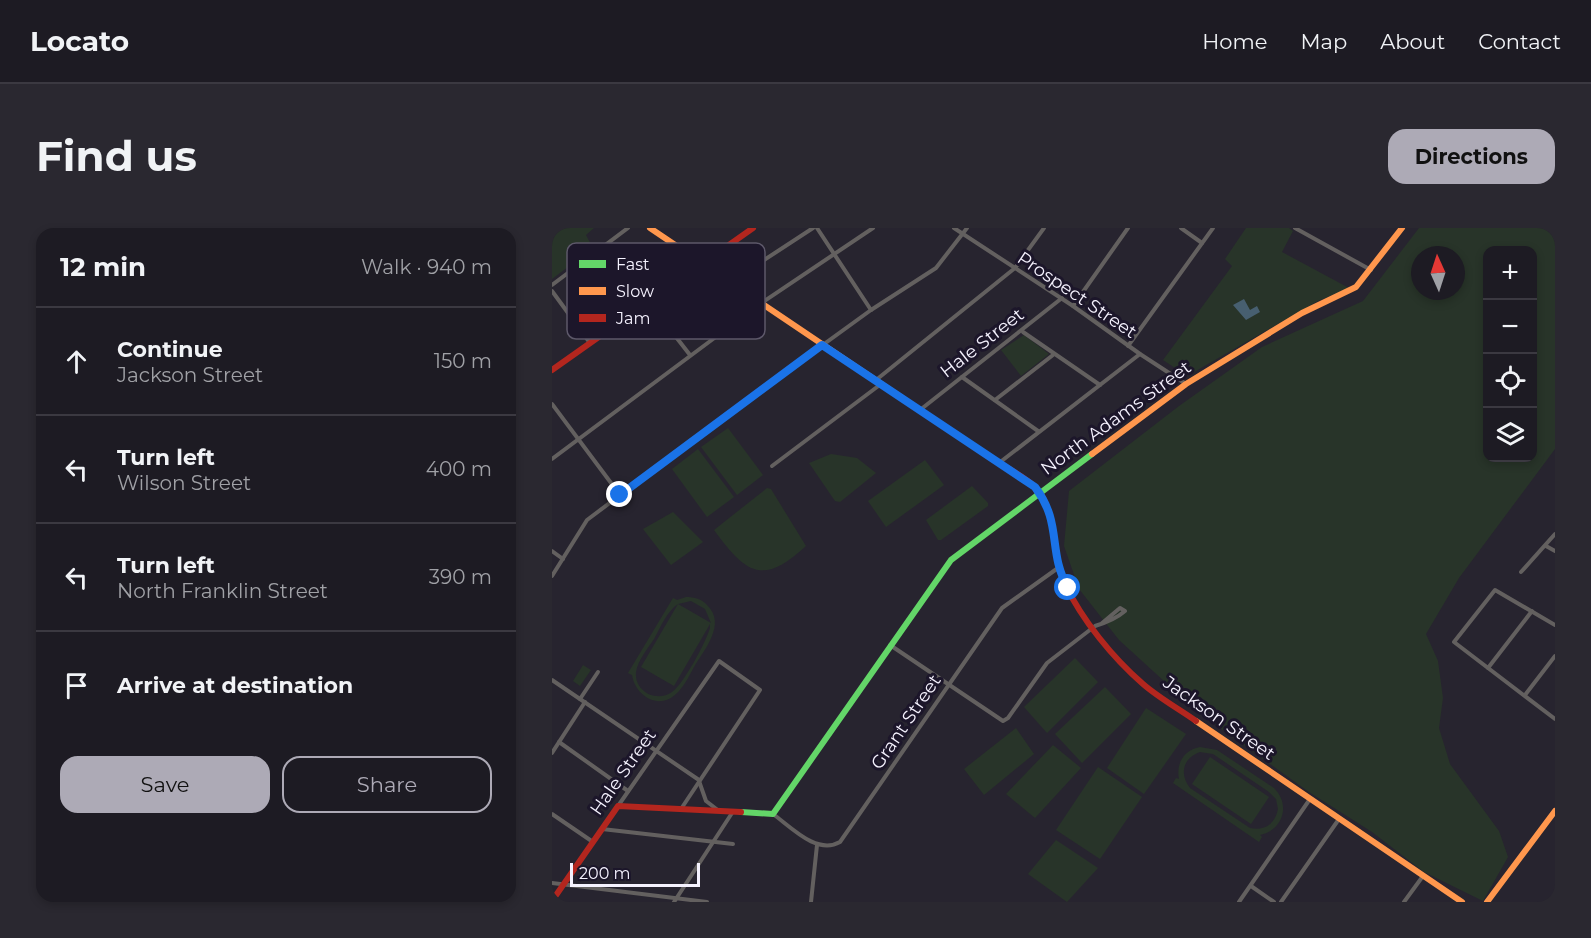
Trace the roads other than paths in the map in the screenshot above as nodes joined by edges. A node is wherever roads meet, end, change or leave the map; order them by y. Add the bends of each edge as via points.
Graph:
1 (628, 228) edge
2 (650, 228) edge
3 (753, 228) edge
4 (815, 228) edge
5 (873, 228) edge
6 (954, 228) edge
7 (968, 228) edge
8 (1044, 228) edge
9 (1128, 228) edge
10 (1181, 228) edge
11 (1213, 228) edge
12 (1295, 228) edge
13 (1400, 229) edge
14 (963, 235) junction
15 (608, 243) edge
16 (672, 243) edge
17 (731, 243) edge
18 (1202, 243) junction
19 (833, 253) junction
20 (765, 260) edge
21 (1015, 268) junction
22 (1371, 270) junction
23 (567, 274) edge
24 (552, 285) edge
25 (552, 291) edge
26 (1062, 298) junction
27 (765, 301) edge
28 (1073, 306) junction
29 (765, 307) edge
30 (871, 310) junction
31 (567, 312) edge
32 (1023, 332) junction
33 (587, 339) edge
34 (596, 339) edge
35 (678, 339) edge
36 (712, 339) edge
37 (590, 343) junction
38 (822, 345) junction
39 (1128, 346) junction
40 (1140, 354) junction
41 (690, 355) junction
42 (1053, 355) junction
43 (552, 370) edge
44 (962, 377) junction
45 (879, 382) junction
46 (1186, 384) junction
47 (1100, 385) junction
48 (995, 400) junction
49 (552, 404) edge
50 (920, 410) junction
51 (1038, 431) junction
52 (578, 439) junction
53 (552, 459) edge
54 (999, 463) junction
55 (772, 466) dead end
56 (1039, 494) junction
57 (620, 495) junction
58 (1555, 534) edge
59 (1546, 546) junction
60 (552, 551) edge
61 (1555, 551) edge
62 (563, 559) junction
63 (1058, 568) junction
64 (1521, 573) dead end
65 (552, 576) edge
66 (1532, 611) junction
67 (1098, 625) junction
68 (1555, 625) edge
69 (890, 645) junction
70 (1555, 656) edge
71 (1488, 668) junction
72 (598, 672) dead end
73 (552, 680) edge
74 (947, 685) junction
75 (1525, 695) junction
76 (582, 701) junction
77 (1555, 719) edge
78 (559, 742) junction
79 (657, 751) junction
80 (552, 753) edge
81 (699, 780) junction
82 (628, 791) junction
83 (1310, 799) junction
84 (618, 806) junction
85 (681, 810) junction
86 (1555, 811) edge
87 (721, 813) junction
88 (732, 813) junction
89 (552, 814) edge
90 (773, 814) junction
91 (1340, 819) junction
92 (602, 830) junction
93 (593, 842) junction
94 (712, 842) junction
95 (733, 844) dead end
96 (817, 845) junction
97 (1423, 876) junction
98 (552, 883) edge
99 (564, 884) junction
100 (1251, 886) junction
101 (676, 900) edge
102 (552, 901) edge
103 (707, 902) edge
104 (811, 902) edge
105 (1239, 902) edge
106 (1274, 902) edge
107 (1281, 902) edge
108 (1404, 902) edge
109 (1462, 902) edge
110 (1487, 902) edge

1 - 15 street
2 - 16 street
3 - 17 street
4 - 19 street
4 - 20 street
5 - 19 street
6 - 14 street, Prospect Street
7 - 14 street
8 - 21 street
9 - 28 street
10 - 18 street
11 - 18 street
12 - 22 street
13 - 22 street, North Adams Street
14 - 21 street, Prospect Street
14 - 30 street via 936,268
18 - 39 street
19 - 27 street
19 - 30 street
21 - 26 street, Prospect Street
21 - 45 street
22 - 46 street, North Adams Street via 1356,287 1302,313
23 - 24 street
25 - 31 street
26 - 28 street, Prospect Street
26 - 32 street, Hale Street
28 - 39 street, Prospect Street
29 - 38 street
30 - 38 street
32 - 42 street
32 - 44 street, Hale Street
33 - 37 street
34 - 37 street
35 - 41 street
36 - 41 street
37 - 43 street
38 - 45 street
38 - 57 street
39 - 40 street, Prospect Street
40 - 46 street, Prospect Street
40 - 47 street
41 - 52 street
42 - 47 street
42 - 48 street
44 - 48 street
44 - 50 street, Hale Street
45 - 50 street
45 - 55 street
46 - 56 street, North Adams Street
47 - 51 street
48 - 51 street
49 - 52 street
50 - 54 street
51 - 54 street
52 - 53 street
52 - 57 street
54 - 56 street
56 - 63 street, Jackson Street via 1053,521
56 - 69 street, North Adams Street via 951,560
57 - 62 street via 586,520
58 - 59 street
59 - 61 street
59 - 64 street
60 - 62 street
62 - 65 street
63 - 67 street, Jackson Street via 1068,588
63 - 74 street, Grant Street via 1002,608
66 - 68 street
66 - 71 street
66 - 71 street via 1495,590 1454,642
67 - 67 street via 1121,615 1125,611 1120,608
67 - 74 street via 1047,663 1003,721
67 - 83 street, Jackson Street via 1144,685
69 - 74 street
69 - 90 street, North Adams Street
70 - 75 street
71 - 75 street
72 - 76 street
73 - 76 street
74 - 96 street, Grant Street via 840,842 831,847
75 - 77 street
76 - 78 street
76 - 79 street
78 - 80 street
78 - 82 street
79 - 81 street
79 - 81 street, Hale Street via 719,661 760,690
79 - 82 street, Hale Street
81 - 85 street
81 - 87 street via 706,801
82 - 84 street, Hale Street
83 - 91 street, Jackson Street
83 - 100 street
84 - 85 street
84 - 92 street, Hale Street
85 - 87 street
86 - 110 street
87 - 88 street
88 - 90 street
88 - 94 street
89 - 93 street
90 - 96 street
91 - 97 street, Jackson Street
91 - 107 street
92 - 93 street, Hale Street
92 - 94 street
93 - 99 street, Hale Street
94 - 95 street
94 - 101 street
96 - 104 street
97 - 108 street
97 - 109 street, Jackson Street
98 - 99 street
99 - 101 street
99 - 102 street, Hale Street
100 - 105 street
100 - 106 street
101 - 103 street

